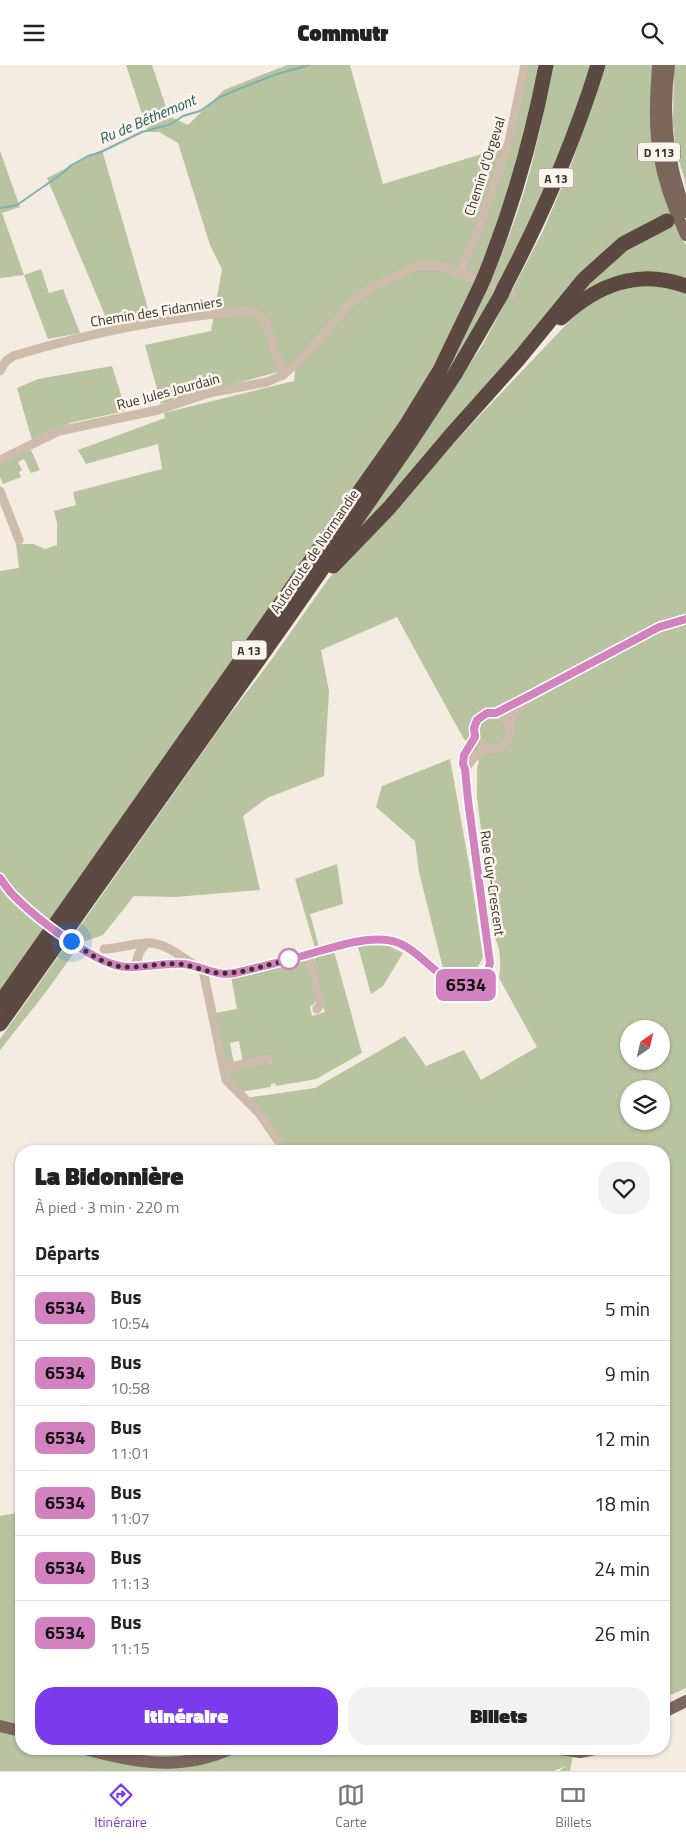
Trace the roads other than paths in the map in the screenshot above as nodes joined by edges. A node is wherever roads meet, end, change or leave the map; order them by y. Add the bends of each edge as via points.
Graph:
1 (525, 65) edge
2 (546, 65) edge
3 (598, 65) edge
4 (658, 65) edge
5 (669, 65) edge
6 (686, 213) edge
7 (667, 221) dead end
8 (686, 235) edge
9 (460, 273) junction
10 (686, 286) edge
11 (506, 293) junction
12 (517, 361) junction
13 (0, 371) edge
14 (283, 375) junction
15 (0, 460) edge
16 (0, 491) edge
17 (19, 540) dead end
18 (288, 618) junction
19 (686, 619) edge
20 (531, 695) junction
21 (496, 713) junction
22 (509, 725) junction
23 (475, 737) junction
24 (488, 749) junction
25 (465, 769) junction
26 (0, 878) edge
27 (146, 943) junction
28 (104, 949) dead end
29 (308, 955) junction
30 (135, 967) junction
31 (200, 969) junction
32 (0, 1003) edge
33 (317, 1009) dead end
34 (0, 1024) edge
35 (270, 1059) dead end
36 (224, 1067) junction
37 (280, 1145) edge
38 (686, 1701) edge
39 (670, 1709) edge
40 (686, 1709) edge
41 (670, 1717) edge
42 (0, 1726) edge
43 (15, 1730) edge
44 (109, 1755) edge
45 (217, 1755) edge

1 - 9 street, Chemin d'Orgeval via 509,143
2 - 32 highway, Autoroute de Normandie / A 13 via 520,179 498,245 440,370 407,425
3 - 11 highway, Autoroute de Normandie / A 13 via 558,175
4 - 8 main road, D 113 via 659,154 671,200
5 - 6 main road, D 113 via 665,106 668,152
7 - 12 highway via 623,244 584,279
9 - 11 street, Rue Jules Jourdain
9 - 14 street, Rue Jules Jourdain via 438,266 418,266 369,288
10 - 12 highway via 672,281 644,279 617,283 588,296
11 - 18 highway, Autoroute de Normandie / A 13 via 430,412
12 - 18 highway
13 - 14 street, Chemin des Fidanniers via 13,356 69,339 247,311 257,313 265,321
14 - 15 street, Rue Jules Jourdain via 267,382 209,393 158,410 59,431
16 - 17 street
18 - 34 highway, Autoroute de Normandie / A 13
19 - 20 street, Rue Guy-Crescent via 659,627
20 - 21 street, Rue Guy-Crescent
20 - 22 street, Rue Guy-Crescent
21 - 22 street
21 - 23 street, Rue Guy-Crescent via 487,713 477,720
22 - 24 street, Rue Guy-Crescent via 510,735 504,744
23 - 24 street
23 - 25 street, Rue Guy-Crescent via 464,755
24 - 25 street, Rue Guy-Crescent via 474,757
25 - 29 street, Rue Guy-Crescent via 490,963 482,979 472,984 457,984 408,947 392,941 360,940
26 - 30 street, bridge via 16,898 46,923 101,961
27 - 28 street
27 - 30 street
27 - 31 street via 166,947
29 - 31 street via 233,973
29 - 33 street via 321,1003
30 - 31 street via 170,963
31 - 36 street
35 - 36 street
36 - 37 street via 226,1080 259,1113
38 - 39 main road
40 - 41 main road
42 - 43 main road
44 - 45 main road via 172,1767

